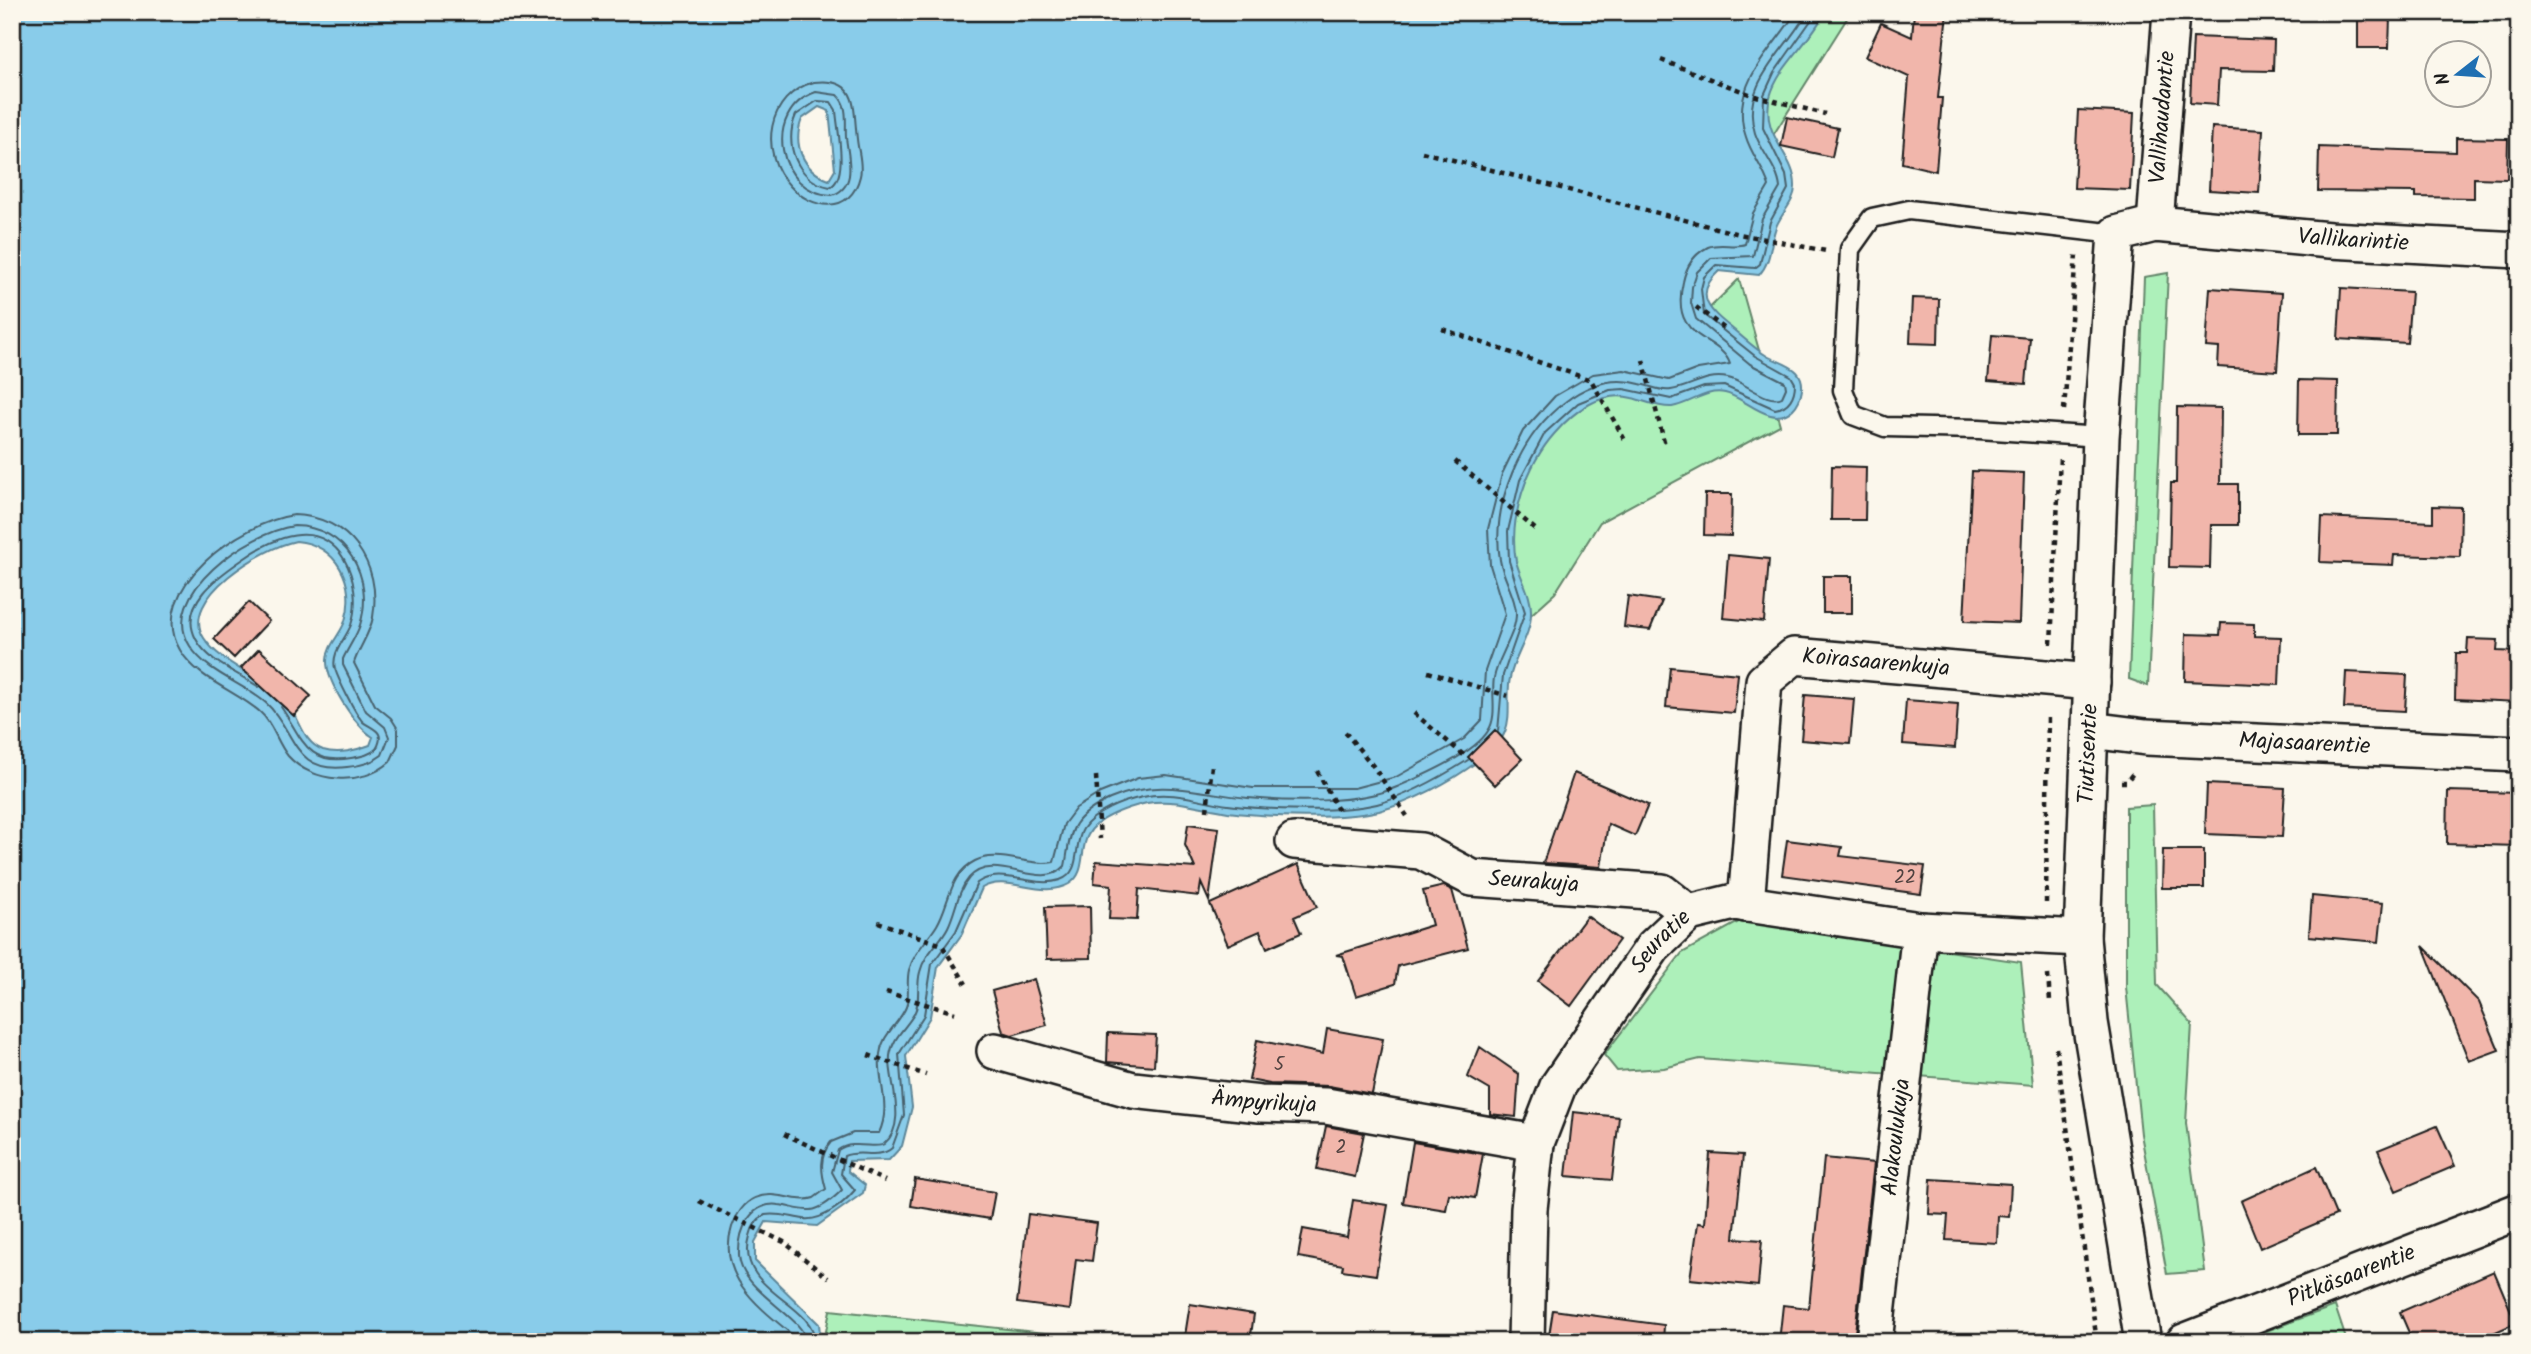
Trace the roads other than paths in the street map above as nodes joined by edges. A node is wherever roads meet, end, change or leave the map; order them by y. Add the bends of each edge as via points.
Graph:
1 (2171, 12) edge
2 (2171, 225) junction
3 (2116, 234) junction
4 (2519, 250) edge
5 (2101, 437) junction
6 (2092, 682) junction
7 (2090, 730) junction
8 (2519, 754) edge
9 (1294, 841) dead end
10 (1745, 904) junction
11 (1689, 913) junction
12 (1920, 930) junction
13 (2082, 938) junction
14 (995, 1051) dead end
15 (1536, 1143) junction
16 (2519, 1211) edge
17 (1526, 1342) edge
18 (1874, 1342) edge
19 (2143, 1342) edge
20 (2184, 1342) edge

1 - 2 street, Vallihaudantie
2 - 3 street
2 - 4 street, Vallikarintie via 2330,240
3 - 5 street, Tiutisentie
3 - 5 lane via 1909,210 1872,218 1850,249 1843,390 1853,415 1885,427
5 - 6 street, Tiutisentie
6 - 7 street, Tiutisentie
6 - 10 street, Koirasaarenkuja via 1794,656 1764,681
7 - 8 street, Majasaarentie via 2146,737
7 - 13 street, Tiutisentie
9 - 11 street, Seurakuja via 1420,851 1472,878 1661,892
10 - 11 street, Seuratie via 1715,905
10 - 12 street, Seuratie
11 - 15 street, Seuratie via 1653,947 1558,1086
12 - 13 street, Seuratie
12 - 18 street, Alakoulukuja
13 - 19 street, Tiutisentie via 2090,1022
14 - 15 street, Ämpyrikuja via 1133,1090 1326,1106
15 - 17 street, Seuratie
16 - 20 street, Pitkäsaarentie

